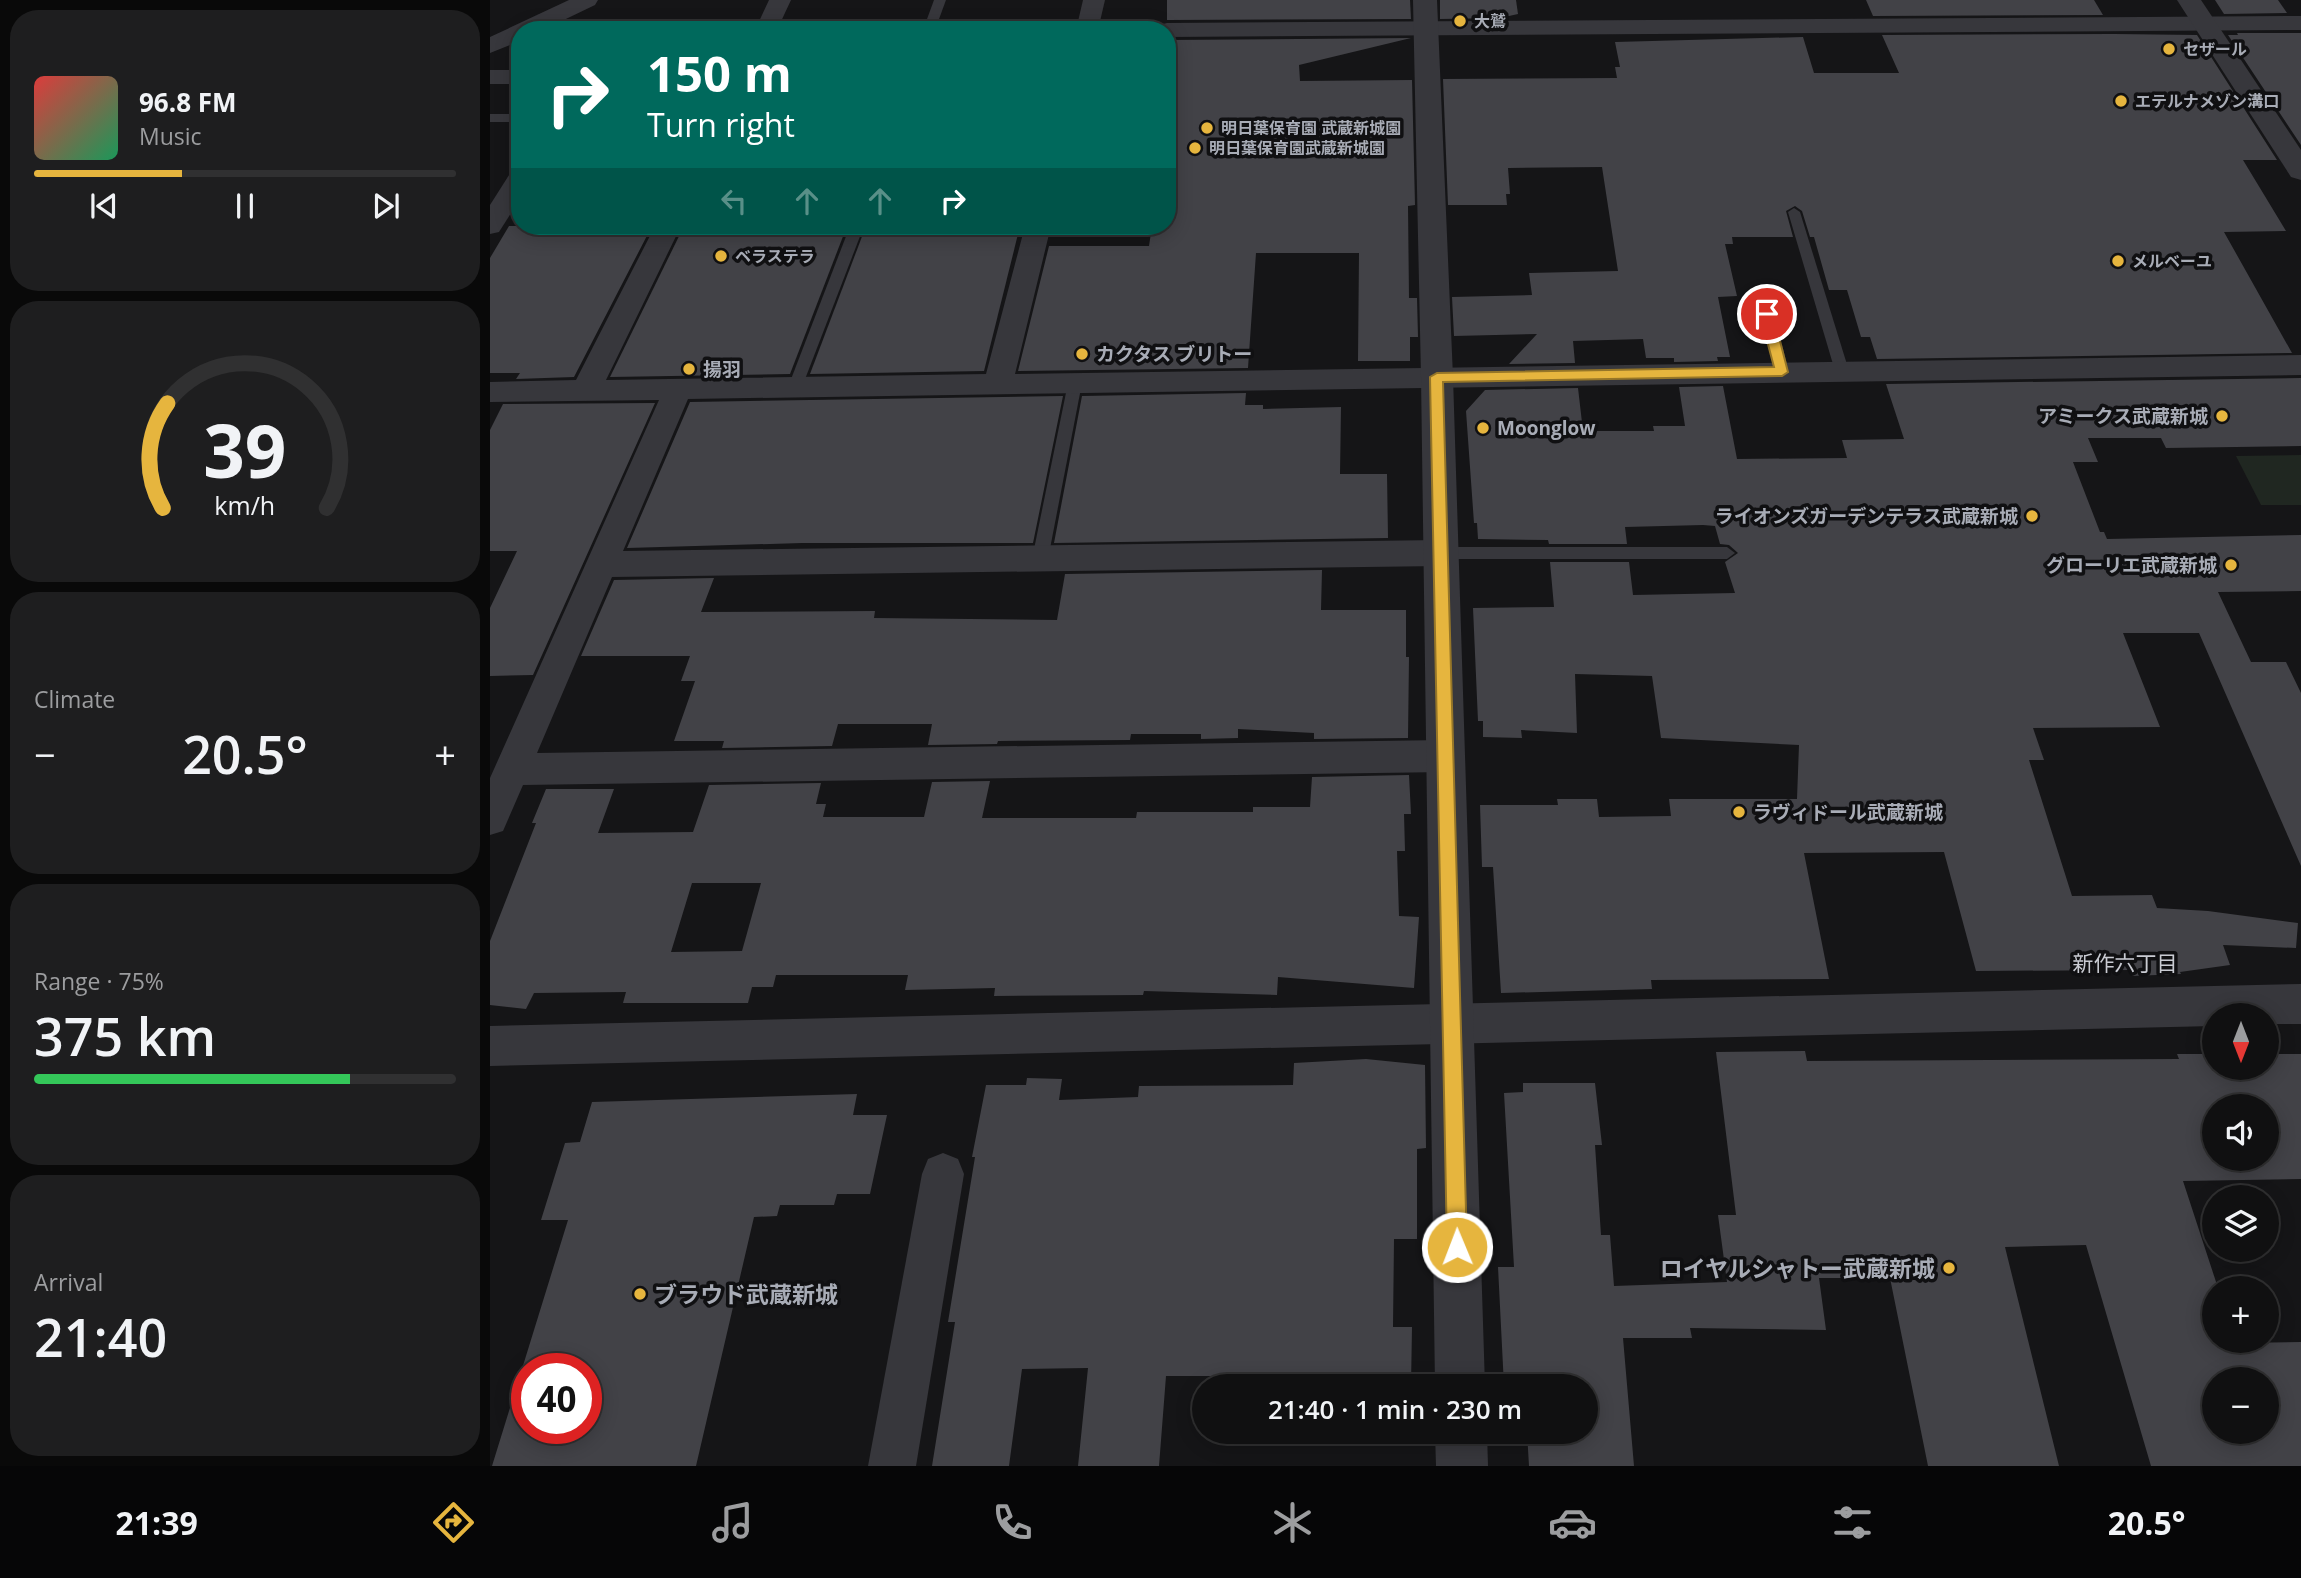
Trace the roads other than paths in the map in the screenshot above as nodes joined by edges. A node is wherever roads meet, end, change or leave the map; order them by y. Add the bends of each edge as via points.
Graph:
1 (587, 0) edge
2 (780, 0) edge
3 (940, 0) edge
4 (1094, 0) edge
5 (1425, 0) edge
6 (2189, 0) edge
7 (543, 21) edge
8 (770, 21) edge
9 (932, 21) edge
10 (1089, 21) edge
11 (2301, 23) edge
12 (2205, 24) junction
13 (1425, 29) junction
14 (1176, 30) edge
15 (511, 36) edge
16 (490, 46) edge
17 (490, 77) edge
18 (511, 77) edge
19 (490, 118) edge
20 (511, 118) edge
21 (2301, 171) edge
22 (506, 191) edge
23 (1794, 212) dead end
24 (490, 226) edge
25 (664, 235) edge
26 (854, 235) edge
27 (1036, 235) edge
28 (1761, 291) dead end
29 (2301, 365) edge
30 (1842, 371) junction
31 (1782, 372) junction
32 (1437, 377) junction
33 (1076, 383) junction
34 (998, 384) junction
35 (795, 387) junction
36 (678, 389) junction
37 (586, 390) junction
38 (490, 392) edge
39 (1441, 553) junction
40 (1727, 553) dead end
41 (1040, 559) junction
42 (602, 564) junction
43 (1446, 756) junction
44 (512, 769) junction
45 (490, 819) edge
46 (2301, 1004) edge
47 (1451, 1024) junction
48 (490, 1046) edge
49 (943, 1174) dead end
50 (1460, 1374) edge
51 (1461, 1444) edge
52 (892, 1466) edge
53 (1462, 1466) edge

1 - 7 street
2 - 8 street
3 - 9 lane
4 - 10 street
5 - 13 street
6 - 12 street
11 - 12 street
12 - 13 street
12 - 21 street
13 - 14 street
13 - 32 street
15 - 16 street
17 - 18 street
19 - 20 lane
22 - 24 street
23 - 30 lane
25 - 37 street
26 - 35 lane
27 - 34 street
28 - 31 lane
29 - 30 street
30 - 31 street
31 - 32 street
32 - 33 street
32 - 39 street
33 - 34 street
33 - 41 lane
34 - 35 street
35 - 36 street
36 - 37 street
36 - 42 street
37 - 38 street
39 - 40 lane
39 - 41 street
39 - 43 street
41 - 42 street
42 - 44 street
43 - 44 street
43 - 47 street
44 - 45 street
46 - 47 street
47 - 48 street
47 - 50 street
49 - 52 street
51 - 53 street

